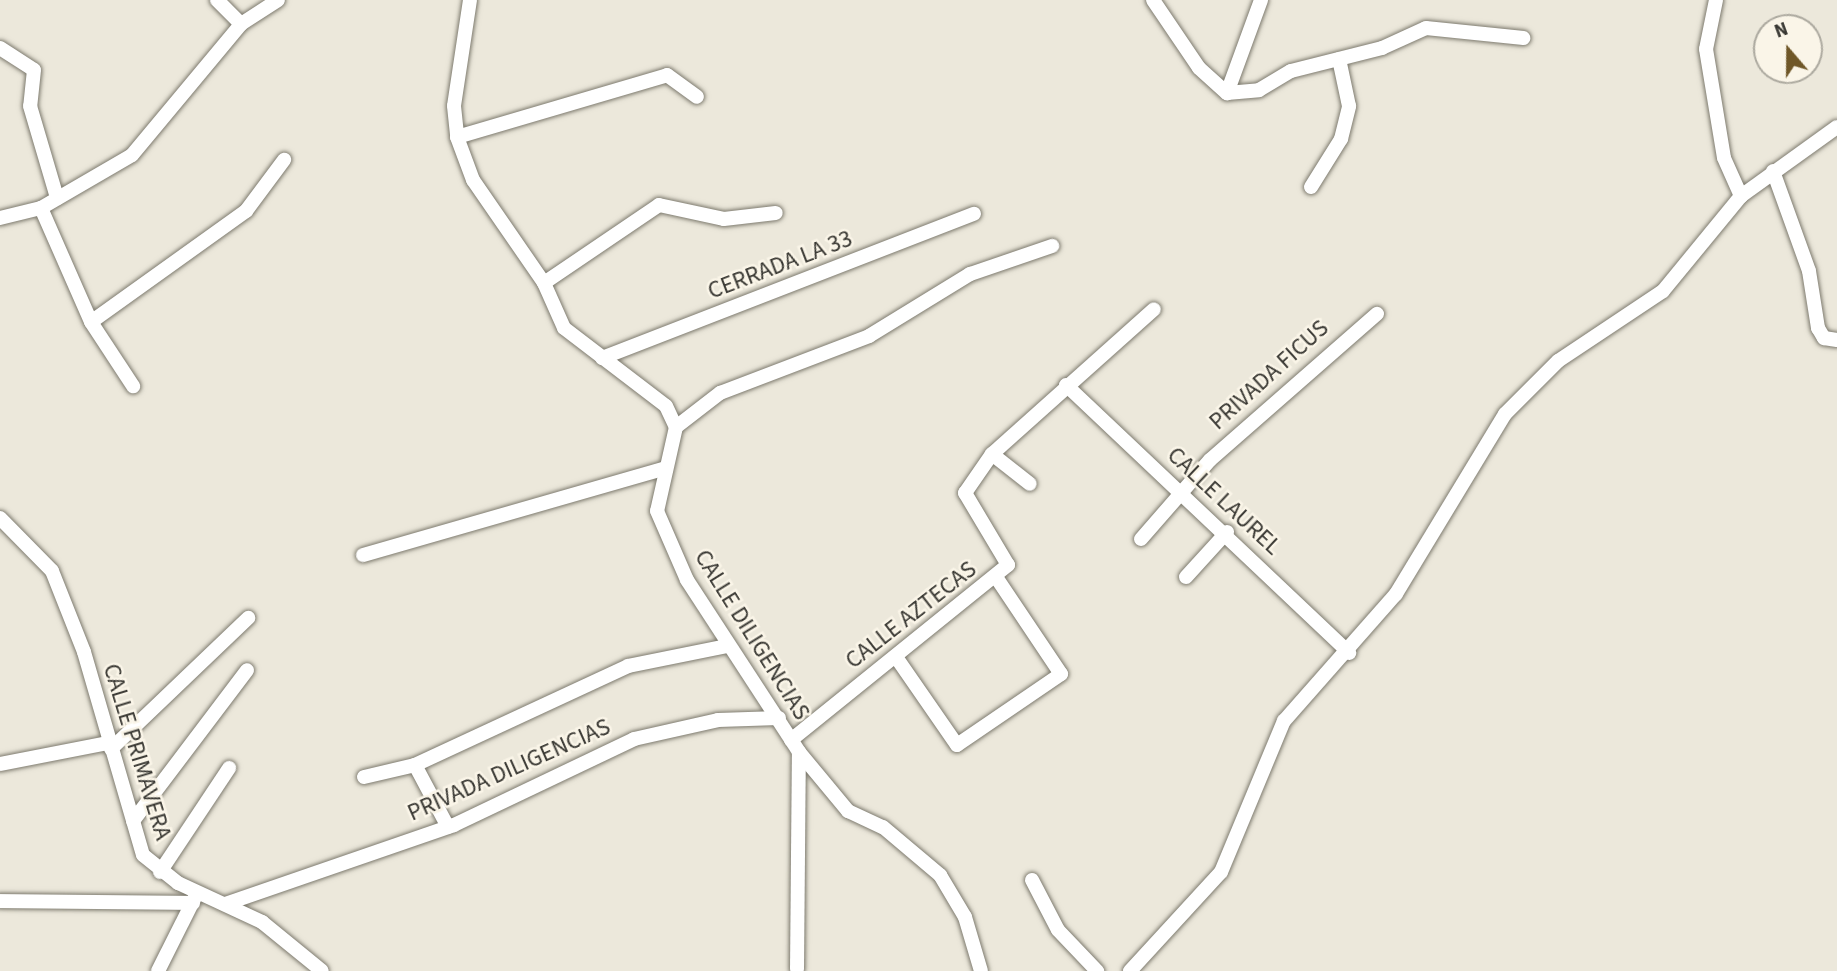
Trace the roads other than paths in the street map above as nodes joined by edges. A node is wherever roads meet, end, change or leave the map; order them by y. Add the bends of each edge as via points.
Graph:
1 (217, 0) edge
2 (278, 0) edge
3 (470, 0) edge
4 (1153, 0) edge
5 (1261, 0) edge
6 (1716, 0) edge
7 (241, 24) junction
8 (1523, 38) dead end
9 (0, 48) edge
10 (1339, 59) junction
11 (1227, 93) junction
12 (697, 97) dead end
13 (1837, 127) edge
14 (457, 137) junction
15 (284, 160) dead end
16 (1773, 171) junction
17 (1311, 187) dead end
18 (1741, 196) junction
19 (57, 198) junction
20 (41, 208) junction
21 (776, 213) dead end
22 (974, 214) dead end
23 (0, 218) edge
24 (1052, 246) dead end
25 (544, 283) junction
26 (1154, 309) dead end
27 (1377, 314) dead end
28 (92, 322) junction
29 (1837, 340) edge
30 (602, 358) junction
31 (1066, 385) junction
32 (133, 386) dead end
33 (676, 428) junction
34 (992, 454) junction
35 (663, 469) junction
36 (1030, 484) dead end
37 (1184, 494) junction
38 (0, 518) edge
39 (1227, 533) junction
40 (1140, 539) dead end
41 (363, 555) dead end
42 (996, 577) junction
43 (1186, 577) dead end
44 (248, 618) dead end
45 (727, 646) junction
46 (1349, 653) junction
47 (896, 657) junction
48 (247, 670) dead end
49 (779, 718) junction
50 (109, 746) junction
51 (795, 746) junction
52 (0, 764) edge
53 (415, 765) junction
54 (229, 768) dead end
55 (364, 777) dead end
56 (133, 821) junction
57 (448, 827) junction
58 (160, 872) junction
59 (1032, 880) dead end
60 (195, 897) junction
61 (0, 901) edge
62 (225, 904) junction
63 (797, 969) edge
64 (158, 971) edge
65 (322, 971) edge
66 (981, 971) edge
67 (1097, 971) edge
68 (1130, 971) edge

1 - 7 street
2 - 7 street
3 - 14 street via 454,106
4 - 11 street via 1199,68
5 - 11 street
6 - 18 street via 1706,49 1724,158
7 - 19 street via 153,136
8 - 10 street via 1426,28
9 - 19 street via 34,69 30,106
10 - 11 street via 1291,71 1259,90
10 - 17 street via 1349,106 1341,139
12 - 14 street via 667,75
13 - 16 street
14 - 25 street via 495,218
15 - 28 street via 246,211
16 - 18 street
16 - 29 street via 1809,271 1818,327 1824,338
18 - 46 street via 1663,291 1558,361 1505,414 1409,574
19 - 20 street
20 - 23 street
20 - 28 street
21 - 25 street via 724,219 659,205
22 - 30 street, CERRADA LA 33
24 - 33 street via 970,274 869,336 720,393
25 - 30 street via 564,328
26 - 31 street, CALLE AZTECAS
27 - 37 street, PRIVADA FICUS via 1209,460
28 - 32 street
30 - 33 street via 653,390
31 - 34 street, CALLE AZTECAS
31 - 37 street, CALLE LAUREL
33 - 35 street, CALLE DILIGENCIAS
34 - 36 street
34 - 42 street, CALLE AZTECAS via 965,493 1008,565
35 - 41 street
35 - 45 street, CALLE DILIGENCIAS via 657,511 669,545
37 - 39 street, CALLE LAUREL
37 - 40 street, PRIVADA FICUS
38 - 50 street, CALLE PRIMAVERA via 52,571
39 - 43 street
39 - 46 street, CALLE LAUREL
42 - 47 street, CALLE AZTECAS
42 - 47 street via 1061,674 957,745
44 - 50 street
45 - 49 street, CALLE DILIGENCIAS
45 - 53 street via 628,666
46 - 68 street via 1284,721 1221,872
47 - 51 street, CALLE AZTECAS
48 - 56 street
49 - 51 street, CALLE DILIGENCIAS
49 - 57 street, PRIVADA DILIGENCIAS via 718,720 634,739
50 - 52 street
50 - 56 street, CALLE PRIMAVERA
51 - 63 street
51 - 66 street, CALLE DILIGENCIAS via 848,811 883,827 940,875 965,917
53 - 55 street
53 - 57 street
54 - 58 street
56 - 58 street, CALLE PRIMAVERA via 143,855
57 - 62 street, PRIVADA DILIGENCIAS
58 - 60 street, CALLE PRIMAVERA
59 - 67 street via 1058,930
60 - 61 street
60 - 62 street, CALLE PRIMAVERA
60 - 64 street
62 - 65 street, CALLE PRIMAVERA via 262,922

